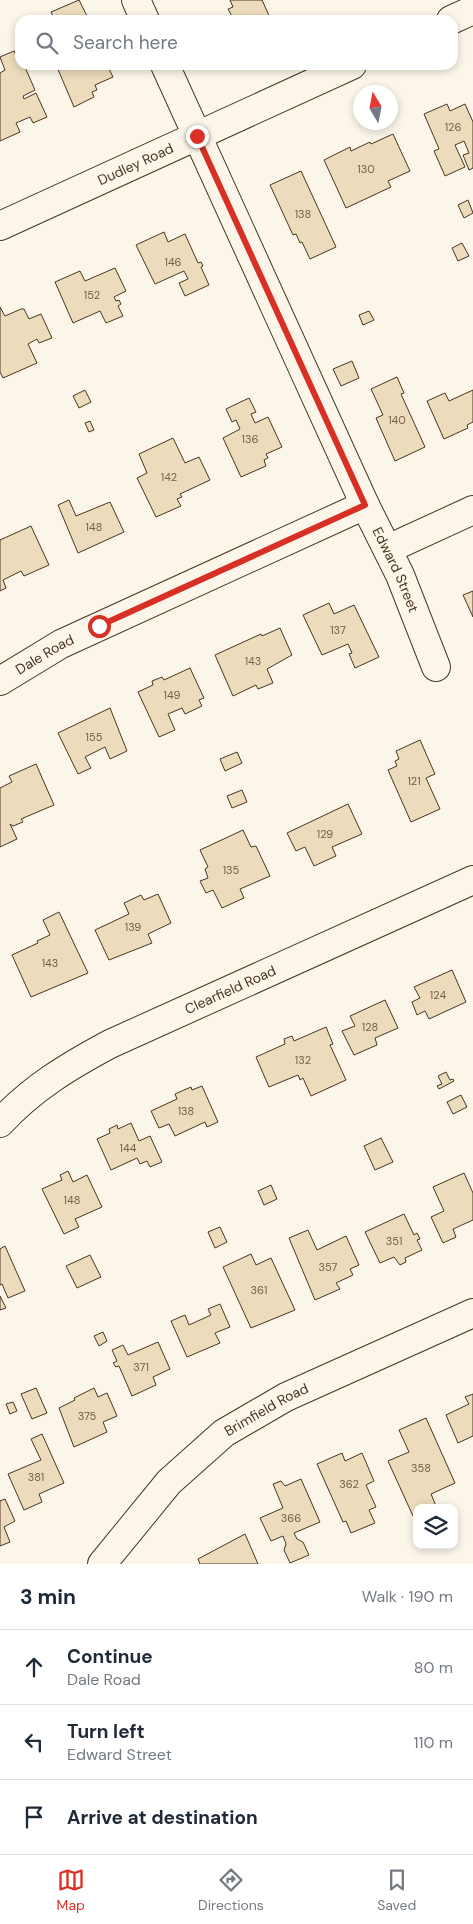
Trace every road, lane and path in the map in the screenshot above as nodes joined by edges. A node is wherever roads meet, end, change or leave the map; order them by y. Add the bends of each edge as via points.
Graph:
1 (136, 0) edge
2 (473, 10) edge
3 (143, 15) edge
4 (458, 17) edge
5 (167, 70) edge
6 (341, 70) edge
7 (197, 136) junction
8 (0, 226) edge
9 (365, 505) junction
10 (473, 510) edge
11 (388, 549) junction
12 (436, 667) dead end
13 (0, 681) edge
14 (473, 880) edge
15 (0, 1123) edge
16 (473, 1314) edge
17 (102, 1564) edge

1 - 3 street
2 - 4 street
5 - 7 street, Edward Street
6 - 7 street, Dudley Road
7 - 8 street, Dudley Road
7 - 9 street, Edward Street
9 - 11 street, Edward Street
9 - 13 street, Dale Road via 61,644
10 - 11 street
11 - 12 street, Edward Street
14 - 15 street, Clearfield Road via 110,1044 58,1073 33,1091
16 - 17 street, Brimfield Road via 286,1397 224,1433 170,1482

